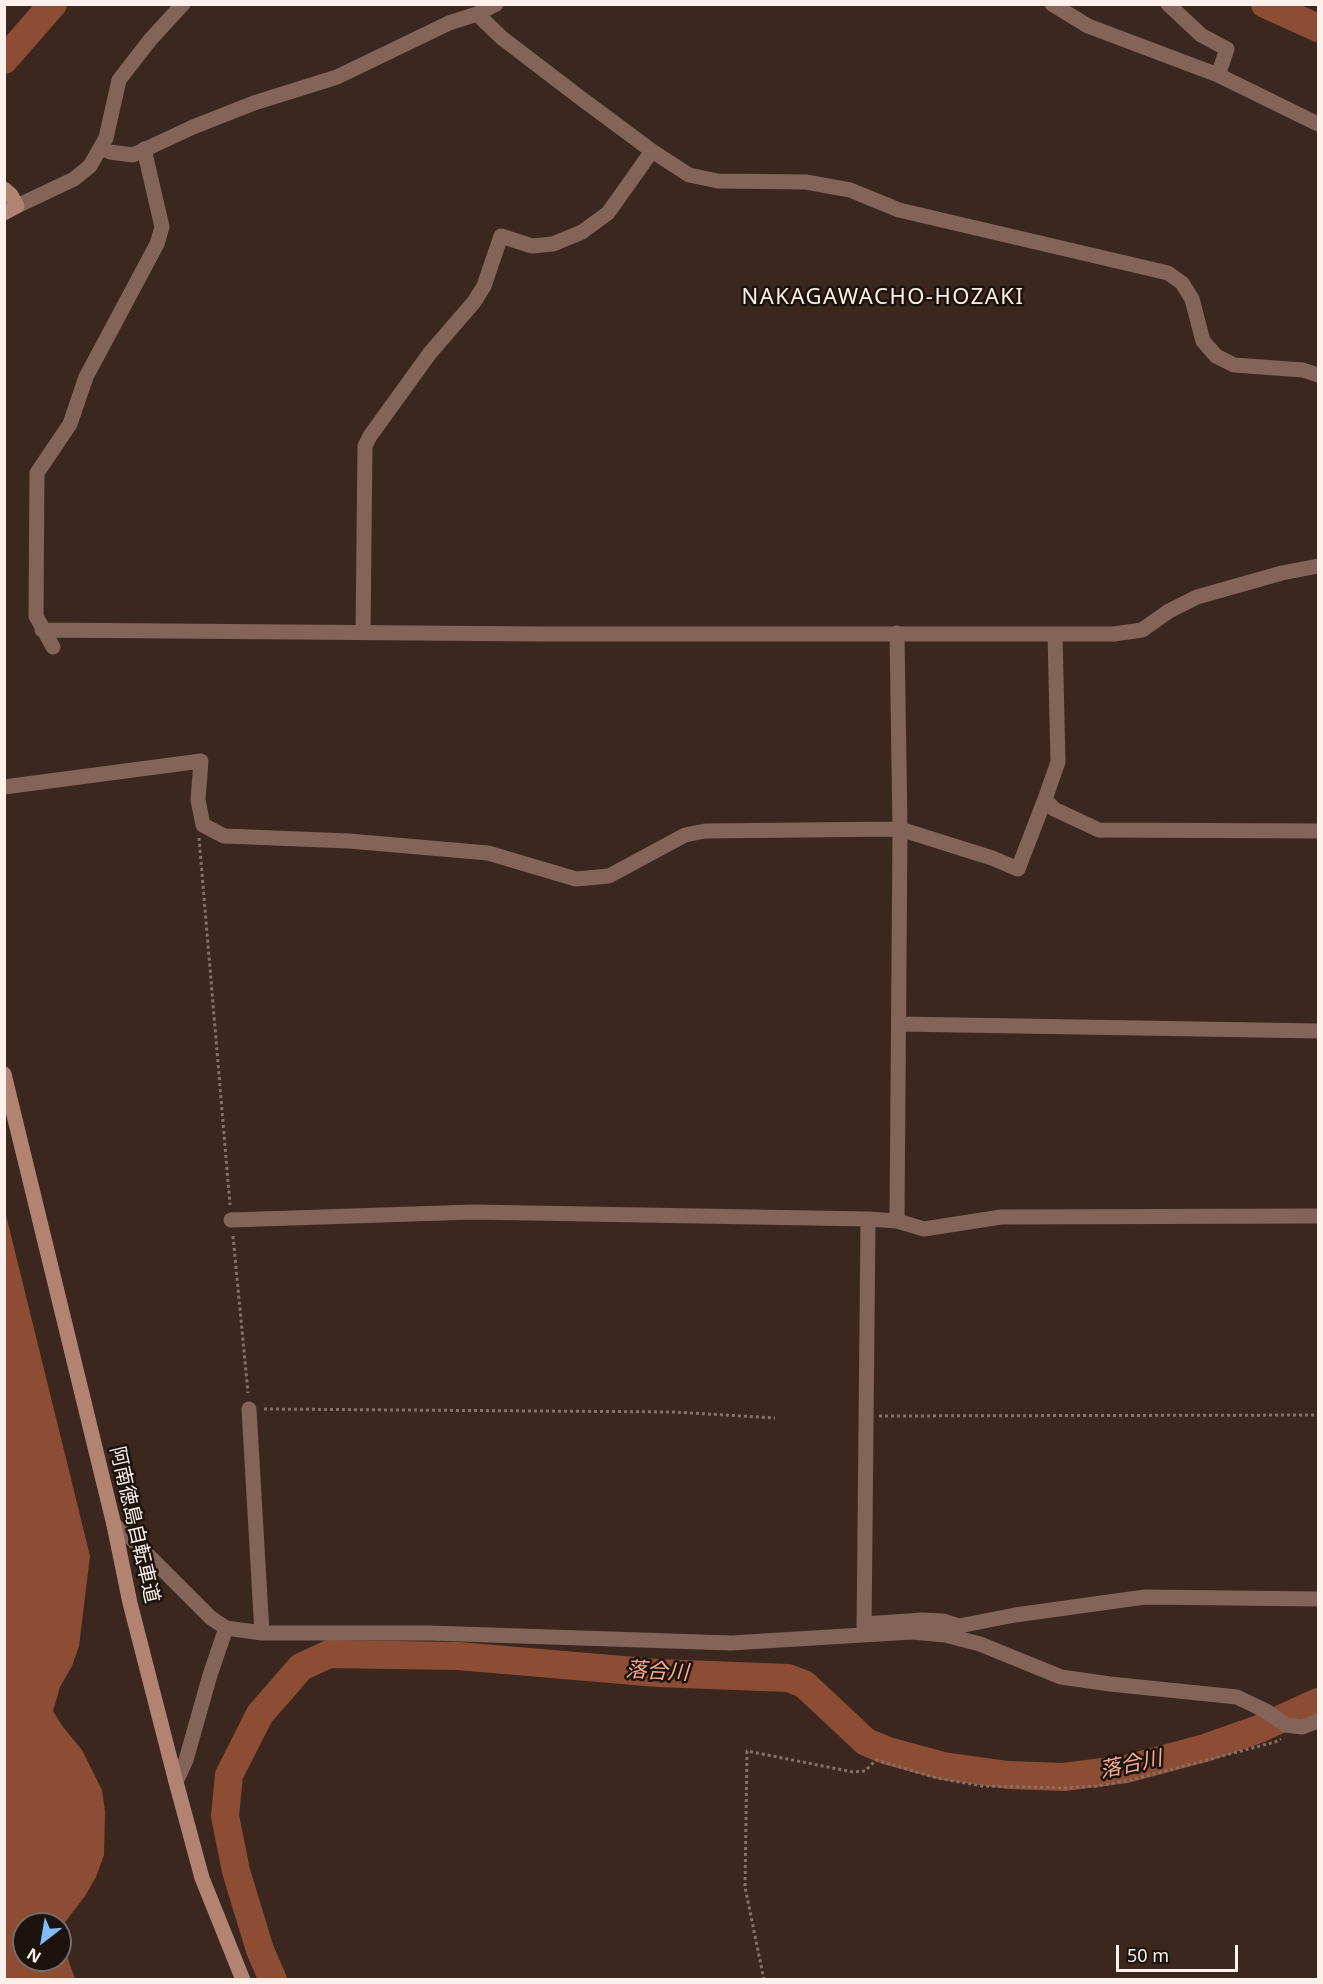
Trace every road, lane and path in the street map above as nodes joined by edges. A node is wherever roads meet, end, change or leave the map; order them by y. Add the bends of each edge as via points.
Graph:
1 (183, 4) edge
2 (496, 4) edge
3 (1052, 4) edge
4 (1168, 4) edge
5 (477, 14) junction
6 (1218, 75) junction
7 (1318, 124) edge
8 (144, 149) junction
9 (106, 150) junction
10 (652, 151) junction
11 (4, 189) edge
12 (11, 210) edge
13 (1318, 375) edge
14 (1318, 566) edge
15 (42, 630) junction
16 (363, 633) junction
17 (897, 633) junction
18 (1055, 634) junction
19 (53, 647) dead end
20 (4, 787) edge
21 (1044, 799) junction
22 (203, 825) junction
23 (900, 829) junction
24 (1318, 831) edge
25 (899, 1024) junction
26 (1318, 1031) edge
27 (4, 1074) edge
28 (1318, 1216) edge
29 (868, 1219) junction
30 (231, 1220) junction
31 (897, 1221) junction
32 (249, 1409) junction
33 (1318, 1415) edge
34 (876, 1416) dead end
35 (775, 1418) dead end
36 (114, 1525) junction
37 (1318, 1599) edge
38 (226, 1628) junction
39 (864, 1630) junction
40 (262, 1633) junction
41 (1318, 1721) edge
42 (1288, 1725) junction
43 (176, 1782) junction
44 (243, 1980) edge
45 (764, 1980) edge

1 - 9 street via 119,80
2 - 5 street
3 - 6 street via 1088,26
4 - 6 street via 1201,35 1227,49
5 - 8 street via 449,23 337,77 254,103
5 - 10 street via 502,38
6 - 7 street
8 - 9 street via 133,155
8 - 15 street via 162,227 157,244 86,377 70,424 37,473 36,616
9 - 12 street via 74,178
10 - 13 street via 689,175 718,181 806,182 850,190 899,210 1168,273 1182,283 1192,299 1203,341 1216,356 1234,365 1303,370
10 - 16 street via 608,213 582,232 553,244 532,246 501,236 484,286 474,302 430,353 370,436 365,446
11 - 12 main road via 11,195
14 - 18 street via 1197,597 1142,630
15 - 16 street
15 - 19 street
16 - 17 street
17 - 18 street
17 - 23 street
18 - 21 street via 1058,762
20 - 22 street via 201,761 198,800
21 - 23 street via 1018,869
21 - 24 street via 1054,809 1099,830
22 - 23 street via 224,836 488,853 576,879 609,876 685,835 705,831
22 - 30 path via 199,836
23 - 25 street
25 - 26 street
25 - 31 street
27 - 36 main road, 阿南徳島自転車道
28 - 31 street via 1001,1217 924,1229
29 - 30 street via 473,1212
29 - 31 street
29 - 39 street
30 - 32 path
32 - 35 path via 674,1412
32 - 40 street
33 - 34 path
36 - 38 street
36 - 43 main road, 阿南徳島自転車道
37 - 39 street via 1145,1597 966,1625 922,1620
38 - 40 street
38 - 43 street
39 - 40 street via 731,1643 430,1633
39 - 42 street via 945,1635 980,1644 1061,1677 1237,1697
41 - 42 street via 1302,1727
42 - 45 path via 1285,1737 1275,1742 1131,1780 1065,1788 982,1786 876,1760 865,1771 853,1772 747,1751 745,1887
43 - 44 main road, 阿南徳島自転車道 via 202,1878

